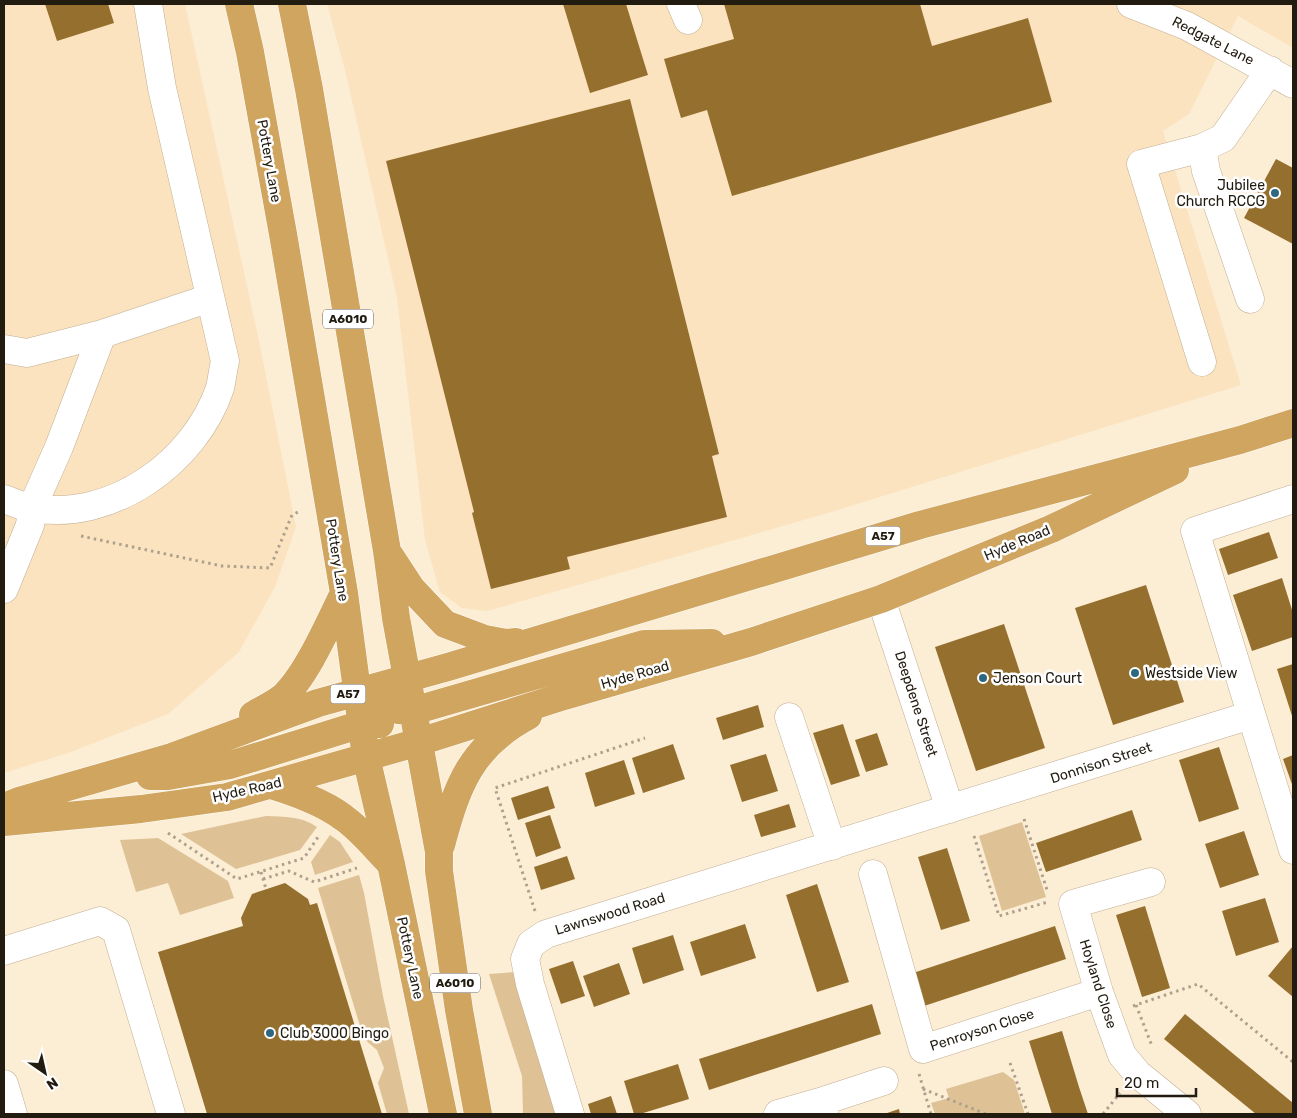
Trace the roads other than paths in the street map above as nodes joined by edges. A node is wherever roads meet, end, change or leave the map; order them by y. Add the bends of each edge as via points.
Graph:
1 (148, 4) edge
2 (239, 4) edge
3 (292, 4) edge
4 (1131, 4) edge
5 (1270, 70) junction
6 (1293, 84) edge
7 (1202, 148) junction
8 (210, 298) junction
9 (1250, 299) dead end
10 (102, 334) junction
11 (4, 349) edge
12 (1202, 362) dead end
13 (1293, 423) edge
14 (1240, 440) junction
15 (4, 499) edge
16 (1293, 499) edge
17 (32, 508) junction
18 (387, 551) junction
19 (4, 589) edge
20 (344, 593) junction
21 (882, 599) junction
22 (528, 642) junction
23 (751, 642) junction
24 (407, 679) junction
25 (357, 692) junction
26 (564, 696) junction
27 (413, 711) junction
28 (1251, 715) junction
29 (790, 717) dead end
30 (362, 724) junction
31 (419, 742) junction
32 (172, 757) junction
33 (366, 757) junction
34 (108, 775) junction
35 (270, 785) junction
36 (4, 807) edge
37 (950, 809) junction
38 (4, 822) edge
39 (832, 846) junction
40 (1293, 850) edge
41 (440, 852) junction
42 (378, 865) junction
43 (873, 874) dead end
44 (1151, 882) dead end
45 (4, 951) edge
46 (1099, 992) junction
47 (884, 1082) dead end
48 (4, 1084) edge
49 (822, 1108) edge
50 (13, 1114) edge
51 (171, 1114) edge
52 (443, 1114) edge
53 (478, 1114) edge
54 (570, 1114) edge
55 (778, 1114) edge
56 (1187, 1114) edge

1 - 8 street via 162,88
2 - 20 highway, Pottery Lane / A6010 via 279,214
3 - 18 highway, A6010
4 - 5 street, Redgate Lane via 1187,26
5 - 6 street, Redgate Lane
5 - 7 street via 1223,138
7 - 9 street via 1206,171
7 - 12 street via 1141,164
8 - 10 street
8 - 17 street via 225,361 220,387 211,407 180,454 146,482 120,495 70,510
10 - 11 street via 26,353
10 - 17 street
13 - 14 highway, Hyde Road / A57
14 - 21 highway, Hyde Road / A57 via 1051,529
14 - 22 highway, Hyde Road / A57 via 920,525
15 - 17 street
16 - 28 street via 1195,531
17 - 19 street via 30,525
18 - 22 highway via 411,588 445,624 485,639 506,643
18 - 24 highway, A6010
20 - 25 highway, Pottery Lane / A6010
20 - 32 highway, A57 via 316,648 282,698
21 - 23 highway, Hyde Road / A57
21 - 37 street, Deepdene Street
22 - 24 highway, Hyde Road / A57
23 - 26 highway, Hyde Road / A57
23 - 27 highway, A57 via 644,644
24 - 25 highway, Hyde Road / A57
24 - 27 highway, A6010
25 - 27 highway, A57 via 375,706
25 - 30 highway, Pottery Lane / A6010
25 - 32 highway, Hyde Road / A57 via 318,703
26 - 31 highway, Hyde Road / A57
26 - 41 highway, A57 via 513,724 475,760 452,805
27 - 31 highway, A6010
28 - 37 street, Donnison Street
28 - 40 street
29 - 39 street
30 - 31 highway, A57 via 386,724 405,730
30 - 33 highway, Pottery Lane / A6010
30 - 34 highway, A57 via 230,765 168,776
31 - 33 highway, Hyde Road / A57
31 - 41 highway, A6010
32 - 34 highway, Hyde Road / A57
33 - 35 highway, Hyde Road / A57
33 - 42 highway, Pottery Lane / A6010
34 - 36 highway, Hyde Road / A57
35 - 38 highway, Hyde Road / A57 via 227,797
35 - 42 highway via 296,793 333,811 358,830
37 - 39 street, Lawnswood Road
39 - 54 street, Lawnswood Road via 553,932 531,944 524,959
41 - 53 highway, A6010 via 439,871 459,1010
42 - 52 highway, Pottery Lane / A6010
43 - 46 street, Penroyson Close via 923,1049
44 - 46 street, Hoyland Close via 1073,904
45 - 51 street via 100,920 116,930
46 - 56 street, Hoyland Close via 1122,1055 1138,1074
47 - 49 street
48 - 50 street
49 - 55 street

